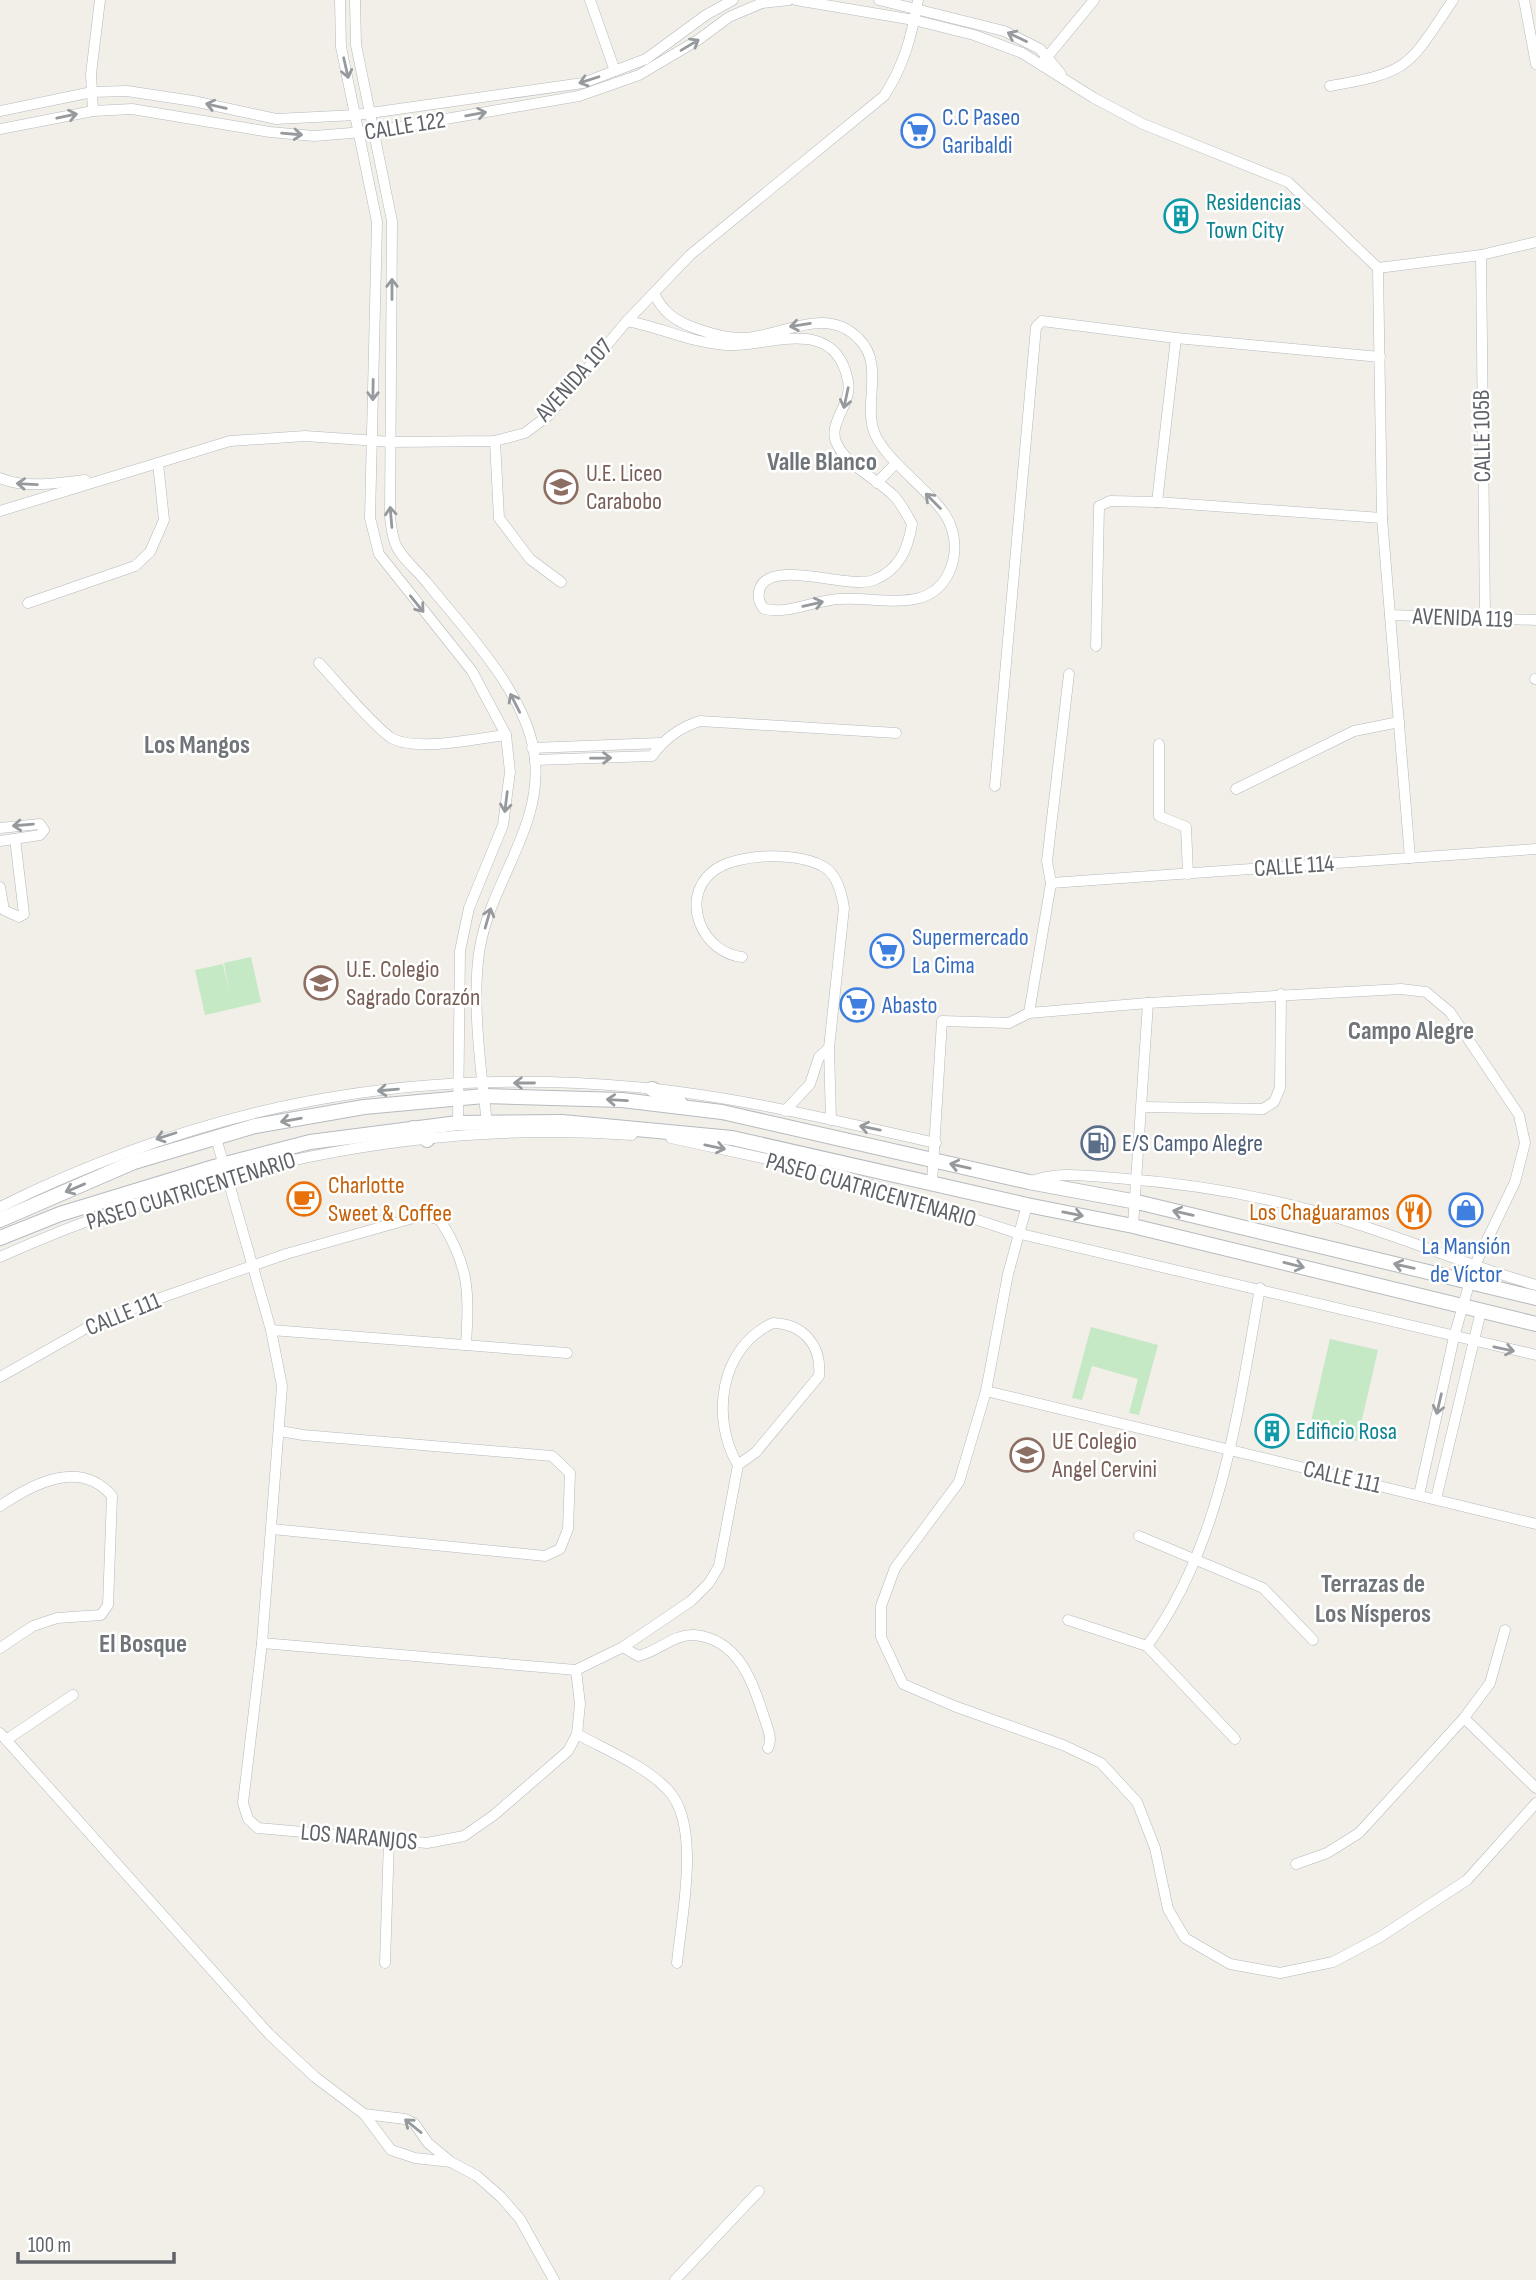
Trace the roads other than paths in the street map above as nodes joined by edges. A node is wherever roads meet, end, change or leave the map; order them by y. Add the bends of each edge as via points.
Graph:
1 (100, 0) edge
2 (340, 0) edge
3 (355, 0) edge
4 (590, 0) edge
5 (733, 0) edge
6 (789, 0) edge
7 (796, 0) edge
8 (879, 0) edge
9 (1094, 0) edge
10 (1453, 0) edge
11 (1524, 0) edge
12 (918, 4) edge
13 (914, 20) junction
14 (1044, 61) junction
15 (1536, 64) edge
16 (614, 71) junction
17 (1330, 86) dead end
18 (92, 92) junction
19 (93, 110) junction
20 (0, 111) edge
21 (372, 113) junction
22 (356, 114) junction
23 (0, 129) edge
24 (376, 131) junction
25 (360, 134) junction
26 (1536, 242) edge
27 (1481, 255) junction
28 (1378, 268) junction
29 (654, 293) junction
30 (676, 319) junction
31 (627, 321) junction
32 (835, 326) junction
33 (669, 331) junction
34 (1176, 338) junction
35 (825, 344) junction
36 (1380, 357) junction
37 (372, 440) junction
38 (495, 441) junction
39 (392, 442) junction
40 (158, 463) junction
41 (896, 463) junction
42 (0, 478) edge
43 (103, 479) junction
44 (877, 483) junction
45 (1157, 502) junction
46 (0, 511) edge
47 (1382, 518) junction
48 (561, 582) dead end
49 (29, 603) dead end
50 (1390, 615) junction
51 (1485, 618) junction
52 (1536, 620) edge
53 (1096, 646) dead end
54 (319, 663) dead end
55 (1069, 674) dead end
56 (1399, 722) junction
57 (896, 733) dead end
58 (506, 735) junction
59 (661, 743) junction
60 (1159, 744) dead end
61 (533, 748) junction
62 (535, 760) junction
63 (995, 786) dead end
64 (1236, 789) dead end
65 (0, 828) edge
66 (15, 839) junction
67 (0, 841) edge
68 (1536, 849) edge
69 (1410, 858) junction
70 (1188, 874) junction
71 (1051, 883) junction
72 (0, 887) edge
73 (742, 957) dead end
74 (1281, 995) junction
75 (1148, 1003) junction
76 (1028, 1013) junction
77 (829, 1048) junction
78 (652, 1089) junction
79 (483, 1090) junction
80 (456, 1091) junction
81 (687, 1107) junction
82 (1143, 1107) junction
83 (785, 1111) junction
84 (831, 1120) junction
85 (458, 1123) junction
86 (487, 1123) junction
87 (524, 1127) junction
88 (413, 1128) junction
89 (659, 1128) junction
90 (216, 1138) junction
91 (674, 1139) junction
92 (427, 1140) junction
93 (936, 1143) junction
94 (936, 1160) junction
95 (226, 1170) junction
96 (1137, 1180) junction
97 (932, 1181) junction
98 (1029, 1182) junction
99 (1137, 1202) junction
100 (1027, 1205) junction
101 (0, 1207) edge
102 (0, 1220) edge
103 (1133, 1226) junction
104 (1017, 1233) junction
105 (0, 1238) edge
106 (0, 1258) edge
107 (253, 1267) junction
108 (1472, 1274) junction
109 (1536, 1284) edge
110 (1260, 1288) junction
111 (1536, 1297) edge
112 (1464, 1306) junction
113 (1481, 1311) junction
114 (1536, 1324) edge
115 (271, 1330) junction
116 (1454, 1337) junction
117 (1473, 1343) junction
118 (466, 1345) junction
119 (567, 1353) dead end
120 (1536, 1356) edge
121 (0, 1377) edge
122 (986, 1391) junction
123 (280, 1431) junction
124 (1227, 1451) junction
125 (738, 1465) junction
126 (1419, 1495) junction
127 (1436, 1499) junction
128 (0, 1506) edge
129 (1536, 1524) edge
130 (272, 1529) junction
131 (1139, 1536) dead end
132 (1196, 1561) junction
133 (1068, 1620) dead end
134 (1505, 1630) dead end
135 (1313, 1640) dead end
136 (262, 1643) junction
137 (1147, 1646) junction
138 (623, 1647) junction
139 (0, 1648) edge
140 (576, 1670) junction
141 (73, 1695) dead end
142 (1464, 1718) junction
143 (578, 1734) junction
144 (3, 1736) edge
145 (1235, 1739) dead end
146 (768, 1748) dead end
147 (1536, 1788) edge
148 (1536, 1803) edge
149 (389, 1839) junction
150 (1296, 1864) dead end
151 (385, 1963) dead end
152 (677, 1963) dead end
153 (364, 2114) junction
154 (428, 2143) junction
155 (415, 2158) junction
156 (451, 2162) junction
157 (759, 2191) dead end
158 (554, 2280) edge
159 (675, 2280) edge

1 - 18 street
2 -> 22 street via 341,47
3 - 21 street via 356,45
4 - 16 street
5 - 16 street, CALLE 122 via 646,59
24 -> 6 street, CALLE 122 via 579,96 639,75 729,18 762,3
7 - 13 street
8 - 12 street
9 - 14 street
10 - 17 street via 1408,64 1379,78
11 - 15 street
12 - 13 street, AVENIDA 107
14 -> 12 street via 1040,49 1004,31
13 - 14 street
13 - 29 street, AVENIDA 107 via 899,74 884,96 690,256
14 - 28 street via 1068,82 1143,124 1288,181
16 -> 21 street, CALLE 122 via 583,83
18 - 19 street
18 - 20 street, CALLE 122
22 -> 18 street, CALLE 122 via 275,119 127,91
23 -> 19 street, CALLE 122
19 -> 25 street, CALLE 122 via 132,109 314,136
21 - 22 street, CALLE 122
21 - 24 street
22 - 25 street
24 - 25 street, CALLE 122
39 -> 24 street via 392,221
25 -> 37 street via 377,222
26 - 27 street
27 - 28 street
27 - 51 street, CALLE 105B
28 - 36 street
29 - 30 street
29 - 31 street, AVENIDA 107
32 -> 30 street via 803,324 743,338 715,334
30 - 33 street
31 - 33 street
31 - 38 street, AVENIDA 107 via 549,415 524,433
32 - 35 street
32 - 41 street via 858,338 869,354 873,429
33 - 35 street via 726,345 803,338
34 - 36 street
34 - 45 street
34 - 63 street via 1042,321 1036,327
35 -> 44 street via 840,360 848,382 848,399 834,430 836,442
36 - 47 street
37 - 39 street, AVENIDA 107
37 - 40 street, AVENIDA 107 via 305,436 230,441
37 -> 58 street via 370,518 379,554 472,671
38 - 39 street, AVENIDA 107
38 - 48 street via 499,518 530,559
61 -> 39 street via 512,697 488,658 396,545 390,517
40 - 43 street, AVENIDA 107
40 - 49 street via 164,520 150,552 135,566
41 - 44 street
44 -> 41 street via 894,496 912,524 903,557 887,573 863,583 777,576 761,585 758,593 764,608 782,611 851,598 916,600 937,590 946,580 956,552 950,524
43 -> 42 street via 37,484
43 - 46 street, AVENIDA 107
45 - 47 street
45 - 53 street via 1110,501 1099,506
47 - 50 street
50 - 51 street, AVENIDA 119
50 - 56 street
51 - 52 street, AVENIDA 119
54 - 58 street via 382,730 400,741 426,744
55 - 71 street via 1048,861
56 - 64 street via 1354,732
56 - 69 street
57 - 59 street via 700,721
58 -> 80 street via 510,772 503,825 468,908 460,951
59 - 61 street
62 -> 59 street via 644,758 652,756
60 - 70 street via 1159,816 1186,827
61 - 62 street
79 -> 62 street via 479,948 489,910 524,828 533,795
66 -> 65 street via 40,835 43,825
66 - 67 street
66 - 72 street via 24,914 19,917 4,910
68 - 69 street, CALLE 114
69 - 70 street, CALLE 114
70 - 71 street, CALLE 114
71 - 76 street
73 - 77 street via 713,946 700,930 699,893 712,872 736,859 767,856 813,861 829,870 844,908
74 - 75 street
74 - 82 street via 1280,1088 1274,1102 1263,1109
74 - 108 street via 1414,989 1435,997 1450,1012 1519,1115 1525,1143 1515,1182
75 - 76 street
75 - 82 street
76 - 93 street via 1009,1023 942,1021
77 - 83 street via 819,1057 810,1084
77 - 84 street
78 -> 79 street, PASEO CUATRICENTENARIO via 586,1083
78 - 81 street
78 - 83 street, PASEO CUATRICENTENARIO
79 - 80 street, PASEO CUATRICENTENARIO
81 -> 79 street, PASEO CUATRICENTENARIO
79 - 86 street
80 - 85 street
80 -> 90 street, PASEO CUATRICENTENARIO via 255,1126
80 -> 101 street, PASEO CUATRICENTENARIO via 325,1096 227,1118 162,1137
81 - 94 street, PASEO CUATRICENTENARIO
82 - 96 street
83 - 84 street, PASEO CUATRICENTENARIO
93 -> 84 street, PASEO CUATRICENTENARIO
85 - 86 street, PASEO CUATRICENTENARIO
85 - 88 street, PASEO CUATRICENTENARIO
86 - 87 street, PASEO CUATRICENTENARIO
87 - 89 street, PASEO CUATRICENTENARIO
87 - 91 street, PASEO CUATRICENTENARIO
87 - 92 street, PASEO CUATRICENTENARIO
88 - 92 street
88 - 95 street, PASEO CUATRICENTENARIO via 310,1142
89 - 91 street
89 - 97 street, PASEO CUATRICENTENARIO via 732,1138
90 - 95 street
90 -> 102 street, PASEO CUATRICENTENARIO via 134,1162
91 -> 104 street, PASEO CUATRICENTENARIO via 844,1176
92 - 95 street, PASEO CUATRICENTENARIO
93 - 94 street
94 - 97 street
98 -> 94 street, PASEO CUATRICENTENARIO
95 - 105 street, PASEO CUATRICENTENARIO via 60,1214
95 - 106 street, PASEO CUATRICENTENARIO
95 - 107 street
96 - 98 street, PASEO CUATRICENTENARIO via 1051,1174
96 - 99 street
96 - 108 street, PASEO CUATRICENTENARIO via 1300,1208 1359,1224
97 - 100 street, PASEO CUATRICENTENARIO
98 - 99 street, PASEO CUATRICENTENARIO
99 - 103 street
108 -> 99 street, PASEO CUATRICENTENARIO
100 -> 103 street, PASEO CUATRICENTENARIO
100 - 104 street
103 -> 112 street, PASEO CUATRICENTENARIO
104 - 110 street, PASEO CUATRICENTENARIO
104 - 122 street
107 - 115 street
107 - 118 street, CALLE 111 via 424,1216 440,1220 451,1236 469,1287
107 - 121 street, CALLE 111 via 90,1326
108 - 109 street
108 - 111 street, PASEO CUATRICENTENARIO
108 - 112 street
110 - 116 street, PASEO CUATRICENTENARIO
110 - 124 street
112 - 113 street, PASEO CUATRICENTENARIO
112 - 116 street
113 - 114 street, PASEO CUATRICENTENARIO
113 - 117 street
115 - 118 street
115 - 123 street via 282,1386
116 - 117 street, PASEO CUATRICENTENARIO
116 -> 126 street
117 -> 120 street, PASEO CUATRICENTENARIO
117 - 127 street
118 - 119 street
122 - 124 street, CALLE 111
122 - 148 street via 959,1482 895,1568 881,1606 881,1637 903,1684 1101,1763 1137,1802 1155,1848 1168,1909 1185,1938 1230,1964 1280,1973 1333,1962 1467,1880
123 - 130 street
123 - 130 street via 552,1456 570,1473 568,1529 560,1549 545,1556
124 - 126 street, CALLE 111
124 - 132 street via 1205,1542
125 - 125 street via 756,1452 819,1376 815,1345 789,1324 759,1330 722,1389 726,1434
125 - 138 street via 719,1566 709,1583 691,1601
126 - 127 street, CALLE 111
127 - 129 street, CALLE 111
128 - 139 street via 47,1479 78,1476 101,1483 112,1496 108,1605 101,1615 57,1618 33,1626
130 - 136 street
131 - 132 street
132 - 135 street via 1263,1587
132 - 137 street via 1171,1613
133 - 137 street
134 - 142 street via 1490,1683
136 - 140 street
136 - 149 street, LOS NARANJOS via 243,1803 248,1819 258,1828
137 - 145 street
138 - 140 street
138 - 146 street via 638,1656 692,1635 712,1638 732,1651 746,1669 761,1707 770,1737
140 - 143 street
141 - 144 street
142 - 147 street
142 - 150 street via 1359,1833 1327,1853
143 - 149 street, LOS NARANJOS via 568,1751 464,1836 427,1843
143 - 152 street via 650,1774 670,1792 682,1815 688,1842
144 - 153 street via 269,2035
149 - 151 street
154 -> 153 street via 421,2130 405,2119
153 - 155 street via 391,2150
154 - 155 street
154 - 156 street
155 - 156 street
156 - 158 street via 501,2197 520,2219
157 - 159 street

